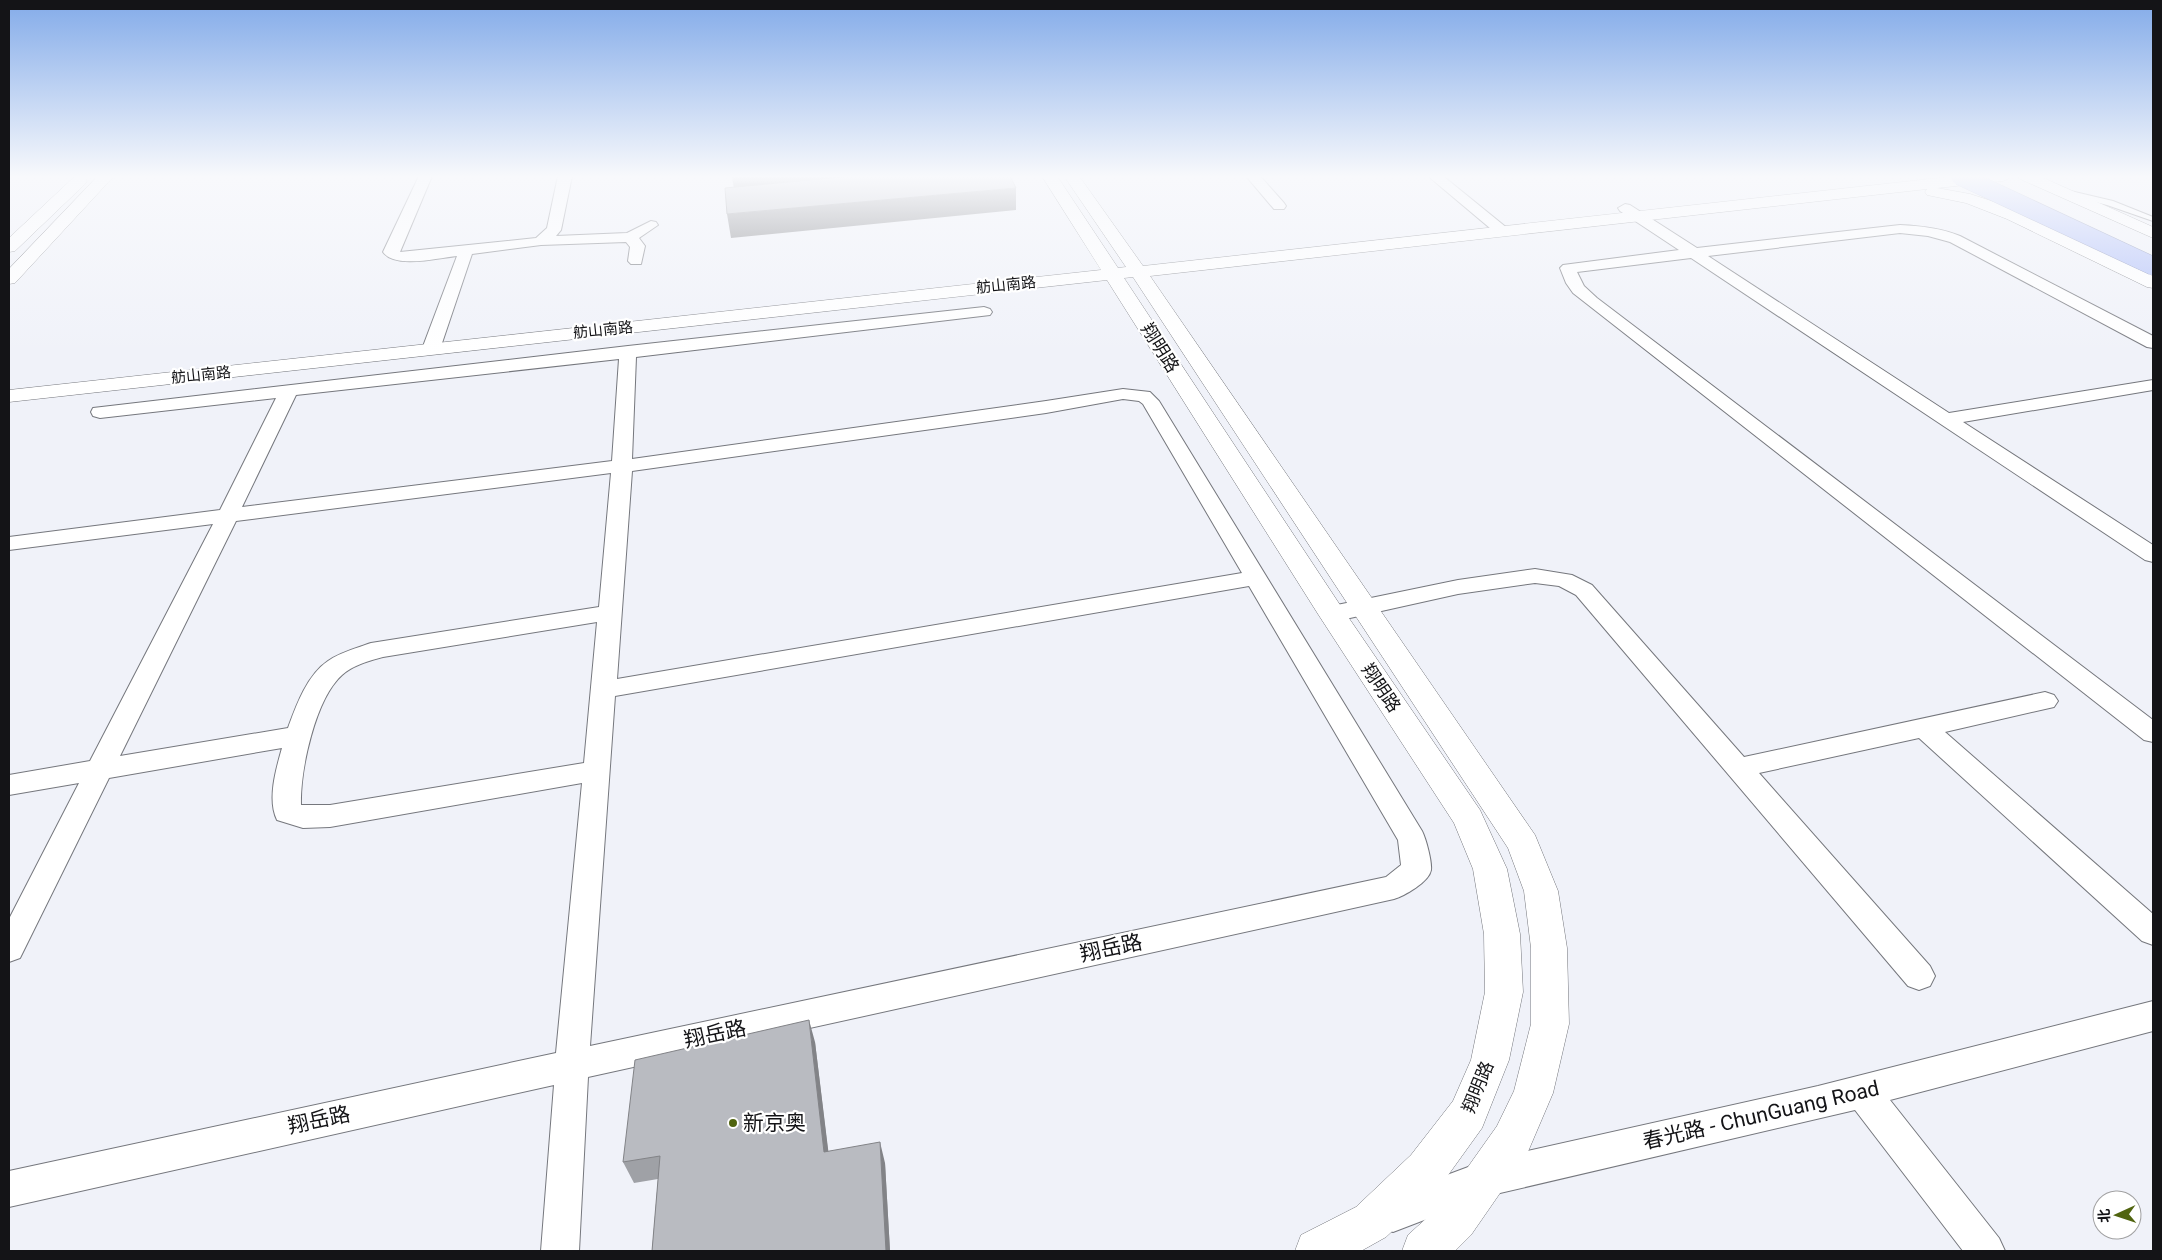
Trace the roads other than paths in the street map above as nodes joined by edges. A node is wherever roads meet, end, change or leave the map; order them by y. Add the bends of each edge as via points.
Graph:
1 (22, 235) edge
2 (51, 235) edge
3 (400, 235) edge
4 (548, 235) edge
5 (634, 235) edge
6 (1096, 235) edge
7 (1104, 235) edge
8 (1422, 235) edge
9 (1666, 235) edge
10 (1850, 235) edge
11 (1945, 235) edge
12 (2053, 235) edge
13 (2080, 235) edge
14 (2121, 235) edge
15 (630, 237) junction
16 (541, 241) junction
17 (9, 247) edge
18 (2153, 250) edge
19 (466, 251) junction
20 (1694, 253) junction
21 (636, 260) dead end
22 (1121, 266) junction
23 (2153, 266) edge
24 (9, 279) edge
25 (2153, 283) edge
26 (984, 312) dead end
27 (433, 343) junction
28 (2153, 343) edge
29 (628, 351) junction
30 (9, 384) edge
31 (2153, 385) edge
32 (289, 390) junction
33 (9, 396) edge
34 (100, 412) dead end
35 (1945, 418) junction
36 (622, 465) junction
37 (228, 515) junction
38 (9, 543) edge
39 (2153, 555) edge
40 (1256, 578) junction
41 (1364, 609) junction
42 (609, 613) junction
43 (1332, 614) junction
44 (602, 690) junction
45 (2045, 701) dead end
46 (1924, 728) junction
47 (2153, 733) edge
48 (299, 736) junction
49 (1738, 768) junction
50 (596, 771) junction
51 (97, 772) junction
52 (9, 785) edge
53 (2153, 932) edge
54 (9, 949) edge
55 (1920, 976) dead end
56 (2153, 1016) edge
57 (572, 1065) junction
58 (1862, 1092) junction
59 (1487, 1178) junction
60 (9, 1189) edge
61 (1371, 1222) junction
62 (560, 1251) edge
63 (1317, 1251) edge
64 (1424, 1251) edge
65 (1986, 1251) edge

1 - 17 street
2 - 24 street
3 - 19 street via 392,252 394,256
4 - 16 street
5 - 15 street
6 - 22 street, 翔明路
7 - 22 street, 翔明路
8 - 22 street, 舫山南路
9 - 20 street
10 - 20 street
11 - 28 street
12 - 25 street
13 - 23 highway, bridge
14 - 18 highway
15 - 16 street
15 - 21 street via 638,246
16 - 19 street
19 - 27 street
20 - 35 street
20 - 47 street via 1568,268 1569,276 1577,289
22 - 27 street, 舫山南路
22 - 41 street, 翔明路
22 - 43 street, 翔明路 via 1167,360
26 - 29 street
27 - 30 street, 舫山南路
27 - 33 street, 舫山南路
29 - 32 street
29 - 36 street
31 - 35 street
32 - 34 street
32 - 37 street
35 - 39 street
36 - 37 street
36 - 40 street via 1123,394 1144,396
36 - 42 street
37 - 38 street
37 - 51 street
40 - 44 street
40 - 57 street, 翔岳路 via 1412,839 1416,870 1394,887
41 - 43 street
41 - 49 street via 1497,581 1535,576 1564,580 1584,590
41 - 59 street, 翔明路 via 1523,844 1541,891 1549,948 1550,1024 1533,1093 1512,1140
42 - 44 street
42 - 48 street via 380,650 353,658 332,671 319,686
43 - 61 street, 翔明路 via 1469,819 1490,869 1502,934 1504,992 1490,1060 1468,1114 1426,1170
44 - 50 street
45 - 46 street
46 - 49 street
46 - 53 street
48 - 50 street via 289,771 286,800 287,812 303,817 330,816
48 - 51 street
49 - 55 street
50 - 57 street
51 - 52 street
51 - 54 street
56 - 58 street, 春光路 - ChunGuang Road
57 - 60 street, 翔岳路
57 - 62 street
58 - 59 street, 春光路 - ChunGuang Road
58 - 65 street
59 - 61 street, 春光路 - ChunGuang Road
59 - 64 street, 翔明路 via 1456,1220
61 - 63 street, 翔明路

